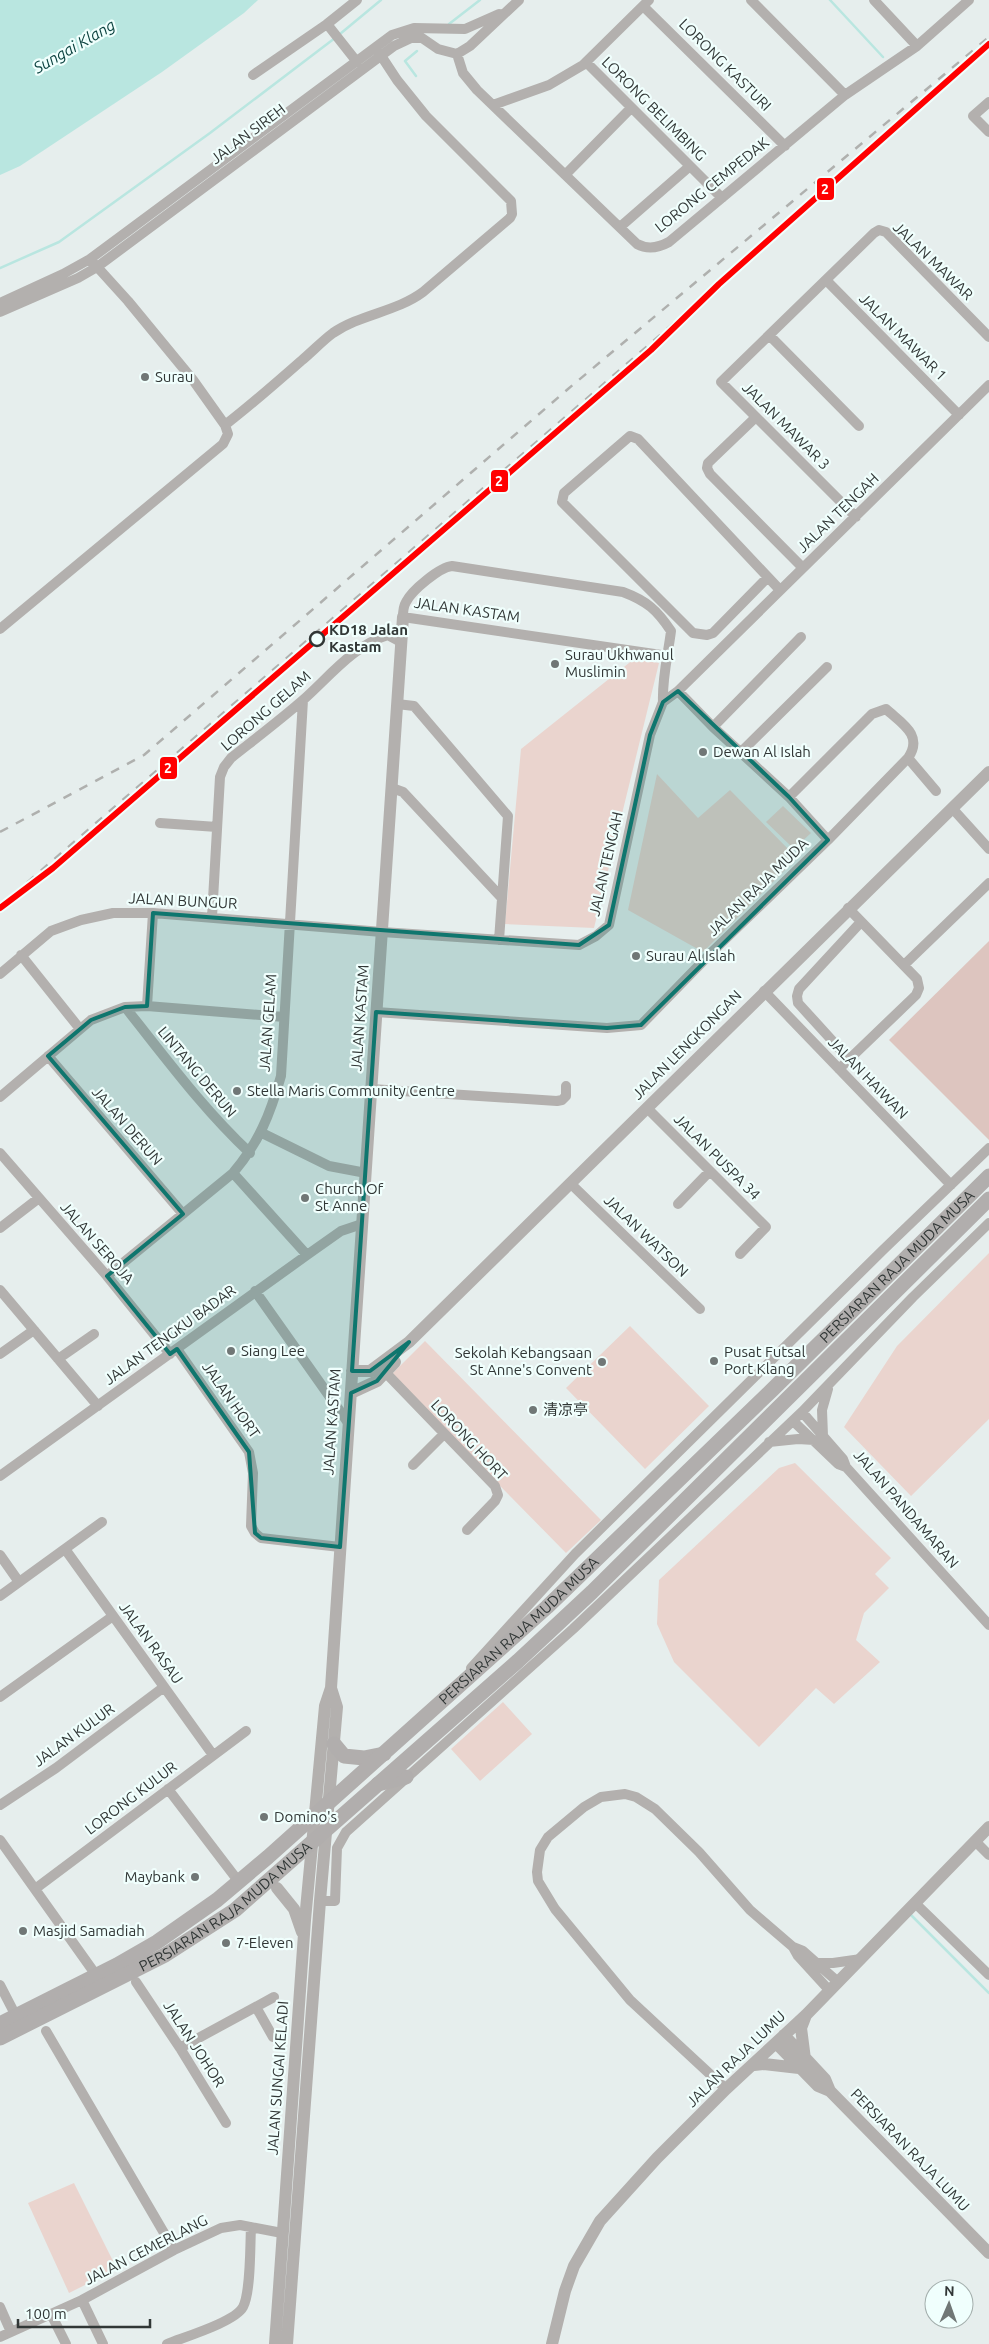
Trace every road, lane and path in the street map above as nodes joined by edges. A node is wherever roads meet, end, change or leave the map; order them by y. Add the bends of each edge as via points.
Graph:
1 (357, 0) edge
2 (519, 0) edge
3 (751, 0) edge
4 (874, 0) edge
5 (969, 0) edge
6 (646, 3) edge
7 (509, 9) junction
8 (327, 24) junction
9 (917, 46) junction
10 (379, 52) junction
11 (457, 54) junction
12 (357, 62) junction
13 (586, 62) junction
14 (253, 75) dead end
15 (845, 95) junction
16 (989, 102) edge
17 (493, 105) junction
18 (631, 108) junction
19 (989, 132) edge
20 (785, 146) junction
21 (690, 166) junction
22 (566, 174) junction
23 (722, 198) junction
24 (620, 227) junction
25 (93, 263) junction
26 (826, 280) junction
27 (0, 303) edge
28 (0, 312) edge
29 (770, 336) junction
30 (989, 337) edge
31 (989, 385) edge
32 (959, 415) junction
33 (755, 418) junction
34 (224, 425) junction
35 (859, 426) dead end
36 (856, 517) junction
37 (803, 568) junction
38 (767, 578) junction
39 (780, 590) junction
40 (403, 617) junction
41 (0, 630) edge
42 (801, 637) dead end
43 (402, 642) junction
44 (668, 656) junction
45 (827, 667) dead end
46 (678, 691) junction
47 (303, 700) junction
48 (663, 702) junction
49 (397, 704) junction
50 (713, 727) junction
51 (741, 752) junction
52 (908, 758) junction
53 (989, 772) edge
54 (392, 788) junction
55 (936, 791) dead end
56 (789, 797) junction
57 (952, 808) junction
58 (160, 823) dead end
59 (217, 827) junction
60 (828, 840) junction
61 (989, 849) edge
62 (989, 883) edge
63 (501, 897) junction
64 (848, 908) junction
65 (153, 913) junction
66 (212, 917) junction
67 (860, 923) junction
68 (290, 924) junction
69 (382, 932) junction
70 (499, 940) junction
71 (21, 956) junction
72 (904, 965) junction
73 (0, 974) edge
74 (764, 991) junction
75 (147, 1006) junction
76 (125, 1007) junction
77 (376, 1012) junction
78 (284, 1017) junction
79 (80, 1029) junction
80 (48, 1056) junction
81 (848, 1058) junction
82 (839, 1069) junction
83 (566, 1086) dead end
84 (371, 1089) junction
85 (0, 1097) edge
86 (647, 1108) junction
87 (262, 1133) junction
88 (989, 1148) edge
89 (0, 1152) edge
90 (250, 1153) junction
91 (710, 1171) junction
92 (233, 1173) junction
93 (366, 1173) junction
94 (989, 1176) edge
95 (571, 1184) junction
96 (951, 1185) junction
97 (38, 1198) junction
98 (989, 1199) edge
99 (678, 1204) dead end
100 (183, 1214) junction
101 (989, 1223) edge
102 (362, 1224) junction
103 (0, 1228) edge
104 (740, 1254) dead end
105 (307, 1255) junction
106 (107, 1276) junction
107 (0, 1290) edge
108 (255, 1291) junction
109 (700, 1309) dead end
110 (34, 1330) junction
111 (94, 1334) dead end
112 (409, 1342) junction
113 (174, 1351) junction
114 (0, 1354) edge
115 (58, 1359) junction
116 (352, 1371) junction
117 (384, 1372) junction
118 (829, 1386) junction
119 (351, 1393) junction
120 (98, 1406) junction
121 (802, 1412) junction
122 (793, 1421) junction
123 (348, 1424) junction
124 (444, 1434) junction
125 (818, 1439) junction
126 (769, 1442) junction
127 (413, 1465) dead end
128 (0, 1476) edge
129 (102, 1522) dead end
130 (467, 1530) dead end
131 (340, 1547) junction
132 (65, 1549) junction
133 (0, 1555) edge
134 (19, 1582) junction
135 (0, 1596) edge
136 (113, 1616) junction
137 (987, 1618) edge
138 (164, 1687) junction
139 (331, 1688) junction
140 (459, 1688) junction
141 (0, 1697) edge
142 (246, 1731) dead end
143 (334, 1744) junction
144 (384, 1754) junction
145 (213, 1755) junction
146 (406, 1777) junction
147 (375, 1785) junction
148 (168, 1790) junction
149 (329, 1803) junction
150 (0, 1804) edge
151 (316, 1815) junction
152 (989, 1827) edge
153 (327, 1828) junction
154 (0, 1840) edge
155 (312, 1841) junction
156 (975, 1841) junction
157 (989, 1855) edge
158 (238, 1882) junction
159 (277, 1888) dead end
160 (35, 1889) junction
161 (320, 1902) junction
162 (915, 1903) junction
163 (304, 1936) junction
164 (793, 1947) junction
165 (860, 1959) junction
166 (816, 1963) junction
167 (96, 1975) junction
168 (989, 1975) edge
169 (136, 1982) dead end
170 (0, 1985) edge
171 (834, 1986) junction
172 (274, 1997) dead end
173 (256, 2007) junction
174 (806, 2015) junction
175 (16, 2016) junction
176 (0, 2024) edge
177 (46, 2032) dead end
178 (273, 2037) dead end
179 (0, 2038) edge
180 (780, 2039) junction
181 (180, 2048) junction
182 (802, 2063) junction
183 (754, 2065) junction
184 (726, 2089) junction
185 (226, 2123) dead end
186 (251, 2227) junction
187 (282, 2233) junction
188 (174, 2250) junction
189 (989, 2253) edge
190 (82, 2300) junction
191 (0, 2307) edge
192 (51, 2314) junction
193 (11, 2332) junction
194 (0, 2337) edge
195 (66, 2344) edge
196 (102, 2344) edge
197 (167, 2344) edge
198 (275, 2344) edge
199 (288, 2344) edge
200 (552, 2344) edge

1 - 8 street
2 - 7 street, JALAN SIREH
3 - 15 street
4 - 9 street
5 - 9 street, LORONG CEMPEDAK
6 - 13 street
6 - 20 street, LORONG KASTURI
7 - 10 street, JALAN SIREH via 465,29 414,28 392,35
7 - 11 street, JALAN SIREH
8 - 12 street
8 - 14 street
9 - 15 street, LORONG CEMPEDAK
10 - 11 street, JALAN SIREH via 402,41 422,38 438,50
10 - 12 street, JALAN SIREH
10 - 25 street, JALAN SIREH via 310,107
10 - 34 street via 426,116 511,201 512,214 423,292 412,300 333,333
11 - 17 street, LORONG CEMPEDAK via 463,73
12 - 25 street, JALAN SIREH via 245,142
13 - 17 street via 549,85
13 - 18 street, LORONG BELIMBING
15 - 20 street, LORONG CEMPEDAK
16 - 19 street via 974,116
17 - 22 street, LORONG CEMPEDAK
18 - 21 street, LORONG BELIMBING
18 - 22 street
20 - 23 street, LORONG CEMPEDAK
21 - 23 street, LORONG BELIMBING
21 - 24 street
22 - 24 street, LORONG CEMPEDAK
23 - 24 street, LORONG CEMPEDAK via 660,246 644,248
25 - 27 street, JALAN SIREH
25 - 28 street, JALAN SIREH via 78,278
25 - 34 street via 193,380
26 - 29 street, JALAN MAWAR
26 - 30 street, JALAN MAWAR via 874,232 886,232
26 - 32 street, JALAN MAWAR 1
29 - 33 street, JALAN MAWAR 3 via 721,382
29 - 35 street
31 - 32 street, JALAN TENGAH
32 - 36 street, JALAN TENGAH
33 - 36 street, JALAN MAWAR 3
33 - 37 street via 708,463 707,468
34 - 41 street via 228,434 223,444
36 - 37 street, JALAN TENGAH
37 - 39 street, JALAN TENGAH
38 - 38 street via 638,440 630,436 564,493 562,502 693,633 714,633
38 - 39 street
39 - 46 street, JALAN TENGAH
40 - 43 street, JALAN KASTAM
40 - 44 street, JALAN KASTAM
40 - 44 street, JALAN TENGAH via 408,598 440,570 452,566 485,570 623,592 644,600 671,630
42 - 50 street
43 - 47 street, LORONG GELAM via 388,635 374,639
43 - 49 street, JALAN KASTAM
44 - 48 street, JALAN TENGAH via 662,679
45 - 51 street
46 - 48 street, JALAN TENGAH
46 - 50 street, JALAN RAJA MUDA
47 - 59 street, LORONG GELAM via 224,767 220,777
47 - 68 street, JALAN GELAM
48 - 70 street, JALAN TENGAH via 650,735 609,925 578,945
49 - 54 street, JALAN KASTAM
49 - 63 street via 414,706 508,816
50 - 51 street, JALAN RAJA MUDA
51 - 56 street, JALAN RAJA MUDA
52 - 55 street
52 - 56 street via 914,745 912,734 886,709 872,714
52 - 60 street
53 - 57 street, JALAN LENGKONGAN
54 - 63 street via 403,792
54 - 69 street, JALAN KASTAM
56 - 60 street, JALAN RAJA MUDA
57 - 61 street
57 - 64 street, JALAN LENGKONGAN
58 - 59 street
59 - 66 street, LORONG GELAM
60 - 77 street, JALAN RAJA MUDA via 641,1025 607,1028
62 - 72 street
63 - 70 street
64 - 67 street
64 - 74 street, JALAN LENGKONGAN
65 - 66 street, JALAN BUNGUR
65 - 71 street, JALAN BUNGUR via 113,913 81,920 51,931
65 - 75 street
66 - 68 street, JALAN BUNGUR
67 - 72 street
67 - 81 street via 799,989 797,996 798,1002
68 - 69 street, JALAN BUNGUR
68 - 78 street, JALAN GELAM
69 - 70 street, JALAN TENGAH
69 - 77 street, JALAN KASTAM
71 - 73 street, JALAN BUNGUR
71 - 79 street
72 - 81 street via 917,979 919,988 916,995
74 - 82 street, JALAN HAIWAN
74 - 86 street, JALAN LENGKONGAN
75 - 76 street
75 - 78 street
76 - 79 street via 91,1020
76 - 90 street, LINTANG DERUN via 203,1103
77 - 84 street, JALAN KASTAM
78 - 87 street, JALAN GELAM via 281,1076
79 - 80 street
80 - 85 street
80 - 100 street, JALAN DERUN
81 - 82 street
82 - 96 street, JALAN HAIWAN
83 - 84 street via 566,1096 557,1101
84 - 93 street, JALAN KASTAM
86 - 91 street, JALAN PUSPA 34
86 - 95 street, JALAN LENGKONGAN
87 - 90 street, JALAN GELAM
87 - 93 street via 329,1166
88 - 96 street
89 - 97 street, JALAN SEROJA
90 - 92 street, JALAN GELAM
91 - 99 street
91 - 104 street, JALAN PUSPA 34 via 766,1227
92 - 100 street, JALAN GELAM
92 - 105 street
93 - 102 street, JALAN KASTAM
94 - 140 main road, PERSIARAN RAJA MUDA MUSA via 772,1390
95 - 109 street, JALAN WATSON
95 - 112 street, JALAN LENGKONGAN
96 - 140 street via 575,1554 477,1660
97 - 103 street
97 - 106 street, JALAN SEROJA
98 - 147 main road, PERSIARAN RAJA MUDA MUSA via 592,1592
100 - 106 street, JALAN GELAM
101 - 118 street
102 - 105 street, JALAN TENGKU BADAR via 342,1231
102 - 116 street, JALAN KASTAM
105 - 108 street, JALAN TENGKU BADAR
106 - 113 street, JALAN SEROJA
107 - 110 street
108 - 113 street, JALAN TENGKU BADAR
108 - 123 street
110 - 114 street
110 - 115 street
111 - 115 street
112 - 116 street, JALAN LENGKONGAN via 370,1371
112 - 117 street, JALAN LENGKONGAN via 406,1351
113 - 120 street, JALAN TENGKU BADAR
113 - 131 street, JALAN HORT via 249,1452 253,1473 251,1526 255,1533 261,1538
115 - 120 street
116 - 119 street, JALAN KASTAM
117 - 119 street, JALAN LENGKONGAN via 377,1381
117 - 124 street, LORONG HORT
118 - 121 street
118 - 125 street
119 - 123 street, JALAN KASTAM
120 - 128 street, JALAN TENGKU BADAR
121 - 122 street
121 - 125 street, JALAN PANDAMARAN
122 - 125 street
122 - 126 street
123 - 131 street, JALAN KASTAM
124 - 127 street
124 - 130 street, LORONG HORT via 495,1486 498,1495
125 - 126 street
125 - 137 street, JALAN PANDAMARAN via 843,1459 846,1467
126 - 146 street via 573,1629
129 - 132 street
131 - 139 street, JALAN KASTAM
132 - 134 street
132 - 136 street, JALAN RASAU
133 - 134 street
134 - 135 street
136 - 138 street, JALAN RASAU
136 - 141 street
138 - 145 street, JALAN RASAU
138 - 150 street, JALAN KULUR via 56,1768
139 - 143 street, JALAN KASTAM via 337,1706
139 - 151 street, JALAN KASTAM via 325,1706
140 - 144 main road, PERSIARAN RAJA MUDA MUSA
142 - 145 street, LORONG KULUR
143 - 144 main road via 344,1756 364,1758
143 - 149 street, JALAN KASTAM
144 - 149 main road, PERSIARAN RAJA MUDA MUSA
145 - 148 street, LORONG KULUR
146 - 147 main road
146 - 161 street via 339,1841 335,1901
147 - 153 main road, PERSIARAN RAJA MUDA MUSA
148 - 158 street
148 - 160 street, LORONG KULUR
149 - 151 main road, PERSIARAN RAJA MUDA MUSA
149 - 153 street, JALAN KASTAM
151 - 155 street, JALAN SUNGAI KELADI
151 - 158 main road, PERSIARAN RAJA MUDA MUSA
152 - 156 street, JALAN RAJA LUMU
153 - 155 main road, PERSIARAN RAJA MUDA MUSA
153 - 161 street, JALAN SUNGAI KELADI
154 - 160 street
155 - 163 street, JALAN SUNGAI KELADI
155 - 179 main road, PERSIARAN RAJA MUDA MUSA via 235,1910 212,1926 126,1976
156 - 157 street
156 - 162 street, JALAN RAJA LUMU
158 - 167 main road, PERSIARAN RAJA MUDA MUSA via 184,1925
159 - 163 street via 294,1909
160 - 167 street
161 - 199 street, JALAN SUNGAI KELADI
162 - 165 street, JALAN RAJA LUMU
162 - 168 street
163 - 187 street, JALAN SUNGAI KELADI
164 - 166 street
164 - 171 street via 798,1956
164 - 184 street via 750,1910 699,1852 655,1809 636,1797 624,1794 600,1797 548,1837 540,1850 538,1882 555,1909 630,2000
165 - 166 street
165 - 171 street, JALAN RAJA LUMU
166 - 171 street
167 - 175 main road, PERSIARAN RAJA MUDA MUSA
169 - 181 street, JALAN JOHOR
170 - 175 street
171 - 174 street, JALAN RAJA LUMU
172 - 173 street
173 - 178 street
173 - 181 street
174 - 180 street, JALAN RAJA LUMU
174 - 182 street via 801,2028
175 - 176 main road, PERSIARAN RAJA MUDA MUSA
177 - 188 street
180 - 182 street, PERSIARAN RAJA LUMU
180 - 183 street, JALAN RAJA LUMU
181 - 185 street, JALAN JOHOR
182 - 183 street
182 - 189 street, PERSIARAN RAJA LUMU via 818,2086 830,2091
183 - 184 street, JALAN RAJA LUMU
184 - 200 street, JALAN RAJA LUMU via 600,2221 574,2266
186 - 187 street, JALAN CEMERLANG
186 - 188 street, JALAN CEMERLANG via 221,2228
186 - 197 street via 243,2306 232,2317
187 - 198 street, JALAN SUNGAI KELADI
188 - 190 street, JALAN CEMERLANG
190 - 192 street, JALAN CEMERLANG
190 - 196 street
191 - 193 street
192 - 193 street, JALAN CEMERLANG
192 - 195 street
193 - 194 street, JALAN CEMERLANG

